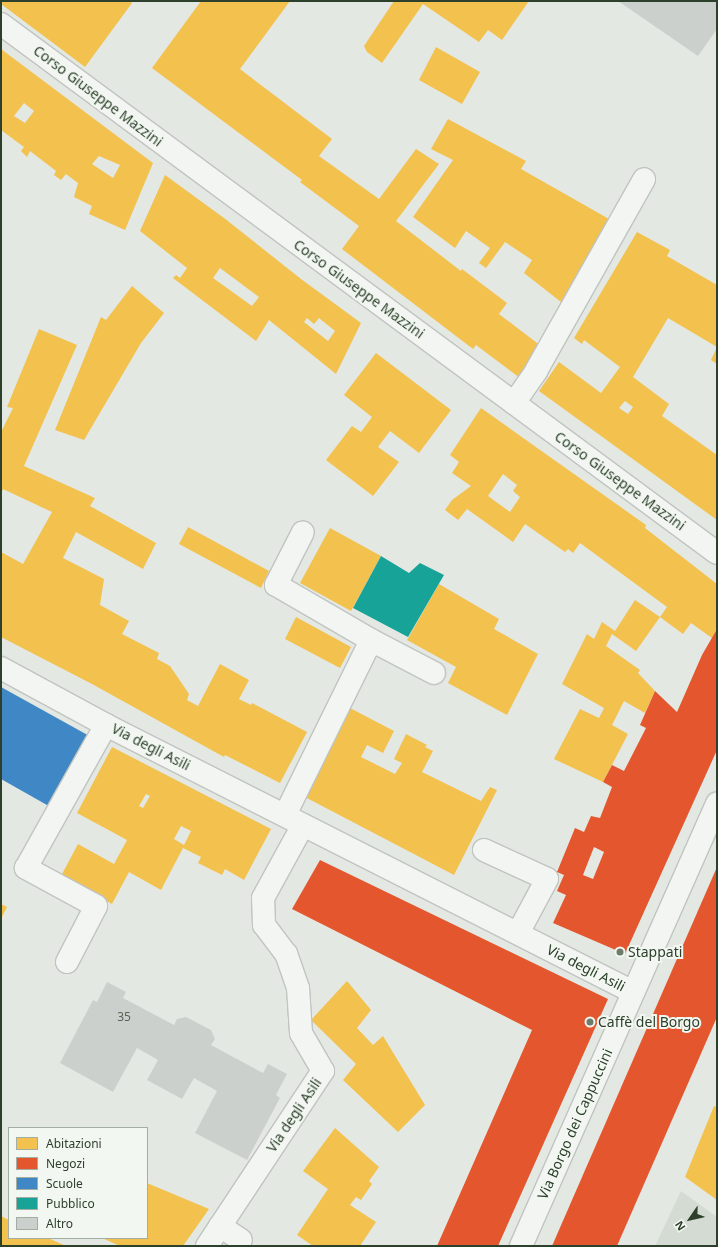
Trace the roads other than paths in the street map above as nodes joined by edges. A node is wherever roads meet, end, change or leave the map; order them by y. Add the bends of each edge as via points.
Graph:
1 (1, 24) edge
2 (644, 179) dead end
3 (514, 403) junction
4 (303, 532) dead end
5 (717, 553) edge
6 (371, 640) junction
7 (1, 668) edge
8 (434, 673) dead end
9 (106, 724) junction
10 (717, 804) edge
11 (294, 820) junction
12 (484, 850) dead end
13 (518, 934) junction
14 (67, 962) dead end
15 (633, 992) junction
16 (220, 1226) junction
17 (241, 1240) dead end
18 (207, 1246) edge
19 (521, 1246) edge

1 - 3 street, Corso Giuseppe Mazzini
2 - 3 street via 536,371
3 - 5 street, Corso Giuseppe Mazzini
4 - 6 street via 276,585
6 - 8 street
6 - 11 street
7 - 9 street, Via degli Asili
9 - 11 street, Via degli Asili
9 - 14 street via 26,868 96,906
10 - 15 street, Via Borgo dei Cappuccini
11 - 13 street, Via degli Asili
11 - 16 street, Via degli Asili via 263,898 264,925 286,954 298,988 301,1033 323,1071
12 - 13 street via 547,879
13 - 15 street, Via degli Asili
15 - 19 street, Via Borgo dei Cappuccini
16 - 17 street
16 - 18 street, Via degli Asili

